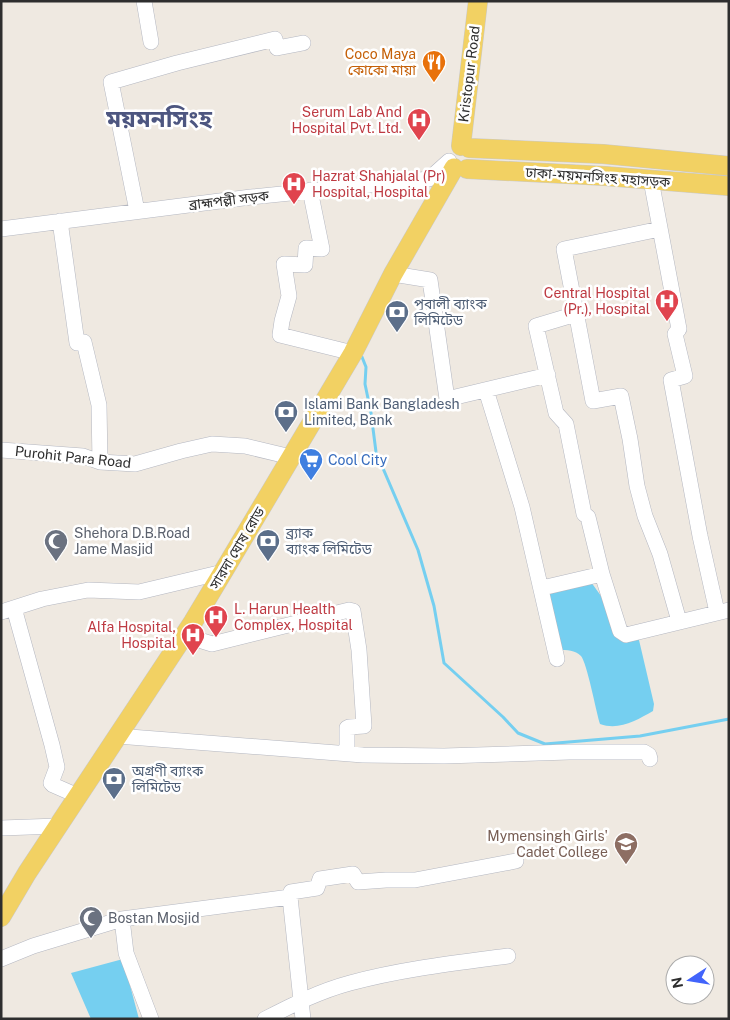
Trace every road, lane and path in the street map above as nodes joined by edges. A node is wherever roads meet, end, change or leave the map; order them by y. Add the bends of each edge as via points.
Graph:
1 (144, 1) edge
2 (478, 1) edge
3 (150, 42) dead end
4 (303, 43) dead end
5 (465, 147) junction
6 (457, 166) junction
7 (729, 166) edge
8 (651, 180) junction
9 (729, 186) edge
10 (310, 190) junction
11 (137, 212) junction
12 (60, 221) junction
13 (1, 229) edge
14 (660, 229) junction
15 (393, 274) junction
16 (576, 314) junction
17 (353, 353) junction
18 (548, 375) junction
19 (486, 390) junction
20 (1, 450) edge
21 (292, 457) junction
22 (100, 462) junction
23 (223, 572) junction
24 (602, 574) junction
25 (542, 588) junction
26 (8, 610) edge
27 (723, 611) edge
28 (679, 621) junction
29 (183, 635) junction
30 (558, 659) dead end
31 (117, 736) junction
32 (347, 754) junction
33 (650, 759) dead end
34 (78, 796) junction
35 (58, 826) junction
36 (1, 828) edge
37 (516, 861) dead end
38 (290, 897) junction
39 (1, 917) edge
40 (122, 918) junction
41 (508, 956) dead end
42 (1, 959) edge
43 (301, 1001) junction
44 (150, 1019) edge
45 (265, 1019) edge
46 (303, 1019) edge

1 - 3 street
2 - 5 main road, Kristopur Road
4 - 11 street via 277,48 275,40 111,82
5 - 6 main road, সারদা ঘোষ রোড via 452,151
5 - 7 main road, ঢাকা-ময়মনসিংহ মহাসড়ক via 603,154
6 - 8 main road, ঢাকা-ময়মনসিংহ মহাসড়ক
6 - 10 street, ব্রাহ্মপল্লী সড়ক via 429,179
6 - 15 main road, সারদা ঘোষ রোড
8 - 9 main road, ঢাকা-ময়মনসিংহ মহাসড়ক
8 - 14 street
10 - 11 street, ব্রাহ্মপল্লী সড়ক
10 - 17 street via 322,249 306,248 305,265 284,264 288,296 280,335
11 - 12 street, ব্রাহ্মপল্লী সড়ক
12 - 13 street, ব্রাহ্মপল্লী সড়ক
12 - 22 street via 77,344 84,342 99,405
14 - 16 street via 564,249
14 - 27 street via 679,329 675,334 685,376 671,380 700,536
15 - 17 main road, সারদা ঘোষ রোড
15 - 19 street via 430,280 447,399
16 - 18 street via 536,326
16 - 28 street via 593,401 621,396 637,486
17 - 21 main road, সারদা ঘোষ রোড
18 - 19 street
18 - 24 street via 556,413 566,424 584,514 588,517
19 - 25 street via 522,506
20 - 22 street, Purohit Para Road via 83,456
21 - 22 street, Purohit Para Road via 245,446 212,444 135,464
21 - 23 main road, সারদা ঘোষ রোড
23 - 26 street via 139,592 88,590
23 - 29 main road, সারদা ঘোষ রোড
24 - 25 street
24 - 28 street via 620,631 626,635
25 - 30 street
26 - 34 street via 52,745 57,767 51,783
27 - 28 street
29 - 31 main road, সারদা ঘোষ রোড
29 - 32 street via 212,644 353,611 364,726 347,728
31 - 32 street
31 - 34 main road, সারদা ঘোষ রোড
32 - 33 street via 444,756 644,752
34 - 35 main road, সারদা ঘোষ রোড
35 - 36 street
35 - 39 main road, সারদা ঘোষ রোড
37 - 38 street via 415,880 358,882 353,874 320,879 317,888 291,892
38 - 40 street
38 - 43 street
40 - 42 street
40 - 44 street via 126,953
41 - 43 street via 405,970 348,984
43 - 45 street
43 - 46 street

